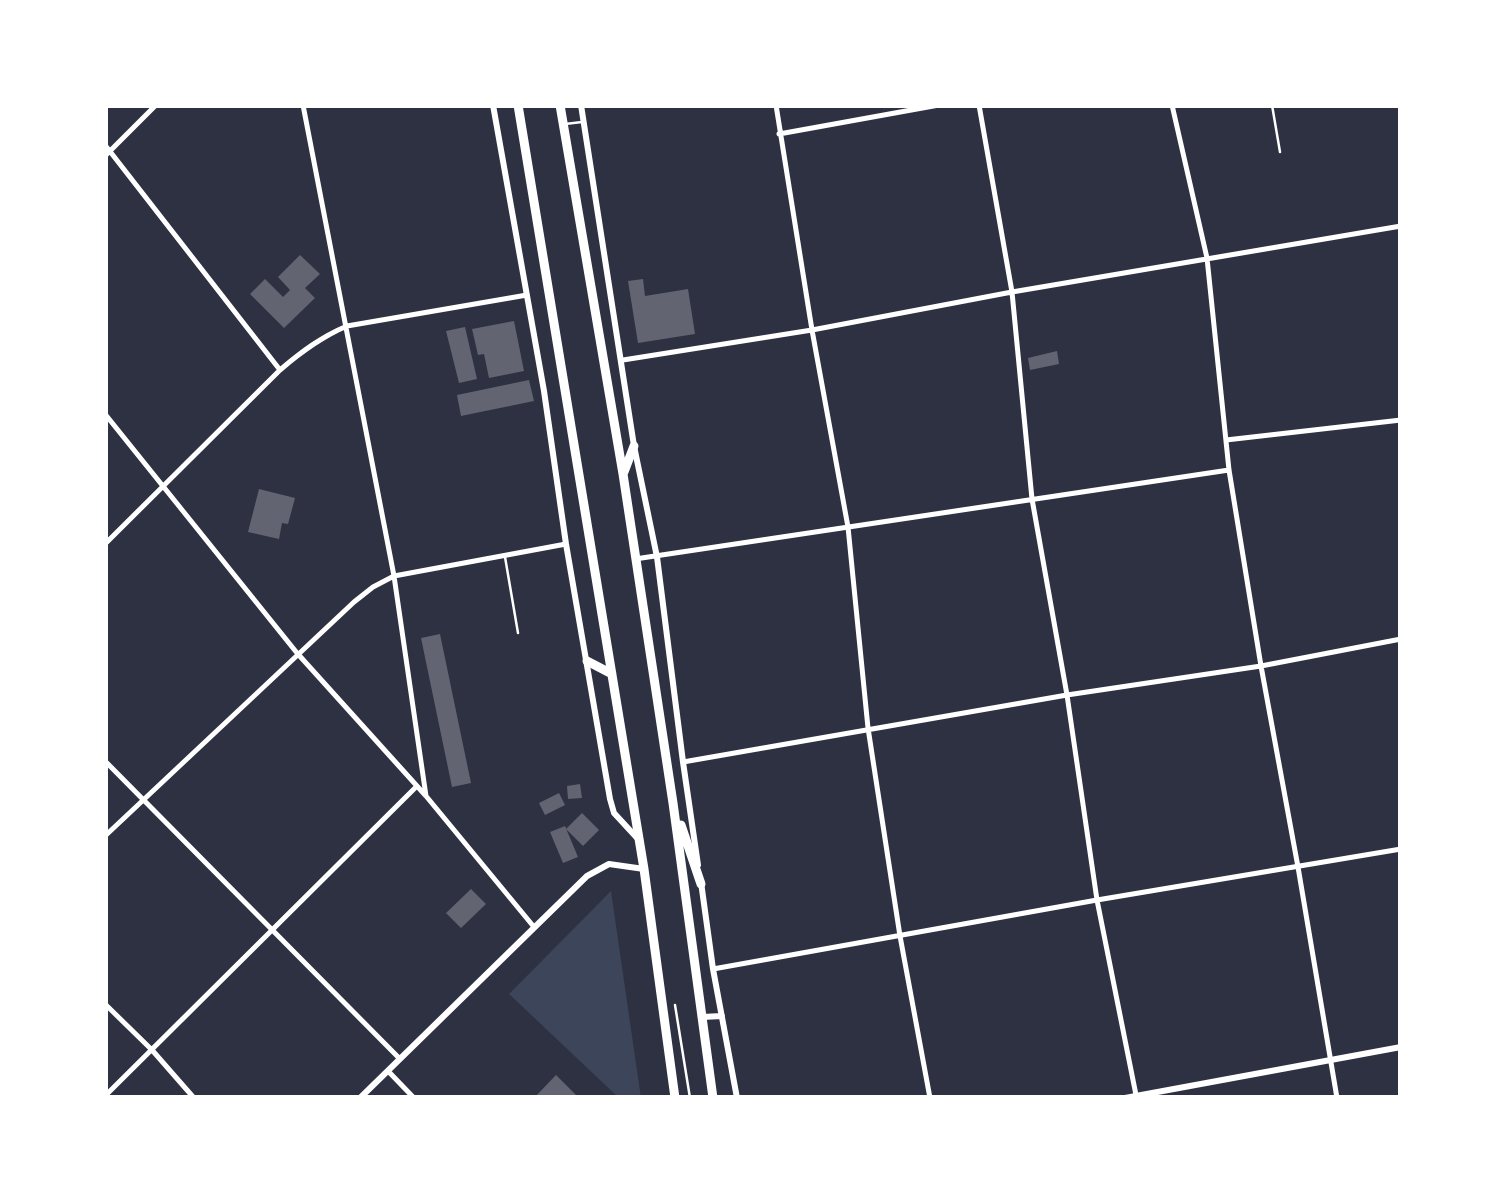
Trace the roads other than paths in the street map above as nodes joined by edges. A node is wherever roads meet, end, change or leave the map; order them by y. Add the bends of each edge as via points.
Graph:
1 (156, 105) edge
2 (303, 105) edge
3 (494, 105) edge
4 (518, 105) edge
5 (560, 105) edge
6 (582, 105) edge
7 (776, 105) edge
8 (939, 105) edge
9 (979, 105) edge
10 (1172, 105) edge
11 (1272, 105) edge
12 (583, 122) junction
13 (564, 125) junction
14 (779, 134) junction
15 (105, 145) edge
16 (1280, 152) dead end
17 (108, 154) edge
18 (1400, 226) edge
19 (1401, 234) edge
20 (1207, 258) junction
21 (1012, 292) junction
22 (527, 295) junction
23 (347, 326) junction
24 (812, 330) junction
25 (623, 360) junction
26 (280, 370) junction
27 (105, 414) edge
28 (1401, 420) edge
29 (1226, 440) junction
30 (634, 446) junction
31 (1229, 470) junction
32 (623, 474) junction
33 (164, 486) junction
34 (1032, 499) junction
35 (848, 527) junction
36 (105, 544) edge
37 (566, 544) junction
38 (505, 556) junction
39 (657, 556) junction
40 (635, 559) junction
41 (394, 576) junction
42 (518, 634) dead end
43 (1401, 639) edge
44 (298, 653) junction
45 (587, 661) junction
46 (1261, 666) junction
47 (612, 674) junction
48 (1067, 695) junction
49 (868, 728) junction
50 (105, 761) edge
51 (683, 762) junction
52 (417, 786) junction
53 (426, 796) junction
54 (142, 799) junction
55 (673, 803) junction
56 (105, 836) edge
57 (639, 840) junction
58 (1401, 848) edge
59 (1298, 867) junction
60 (644, 869) junction
61 (701, 884) junction
62 (1097, 900) junction
63 (534, 927) junction
64 (272, 929) junction
65 (900, 936) junction
66 (713, 969) junction
67 (105, 1004) edge
68 (722, 1016) junction
69 (702, 1018) junction
70 (1401, 1047) edge
71 (152, 1050) junction
72 (399, 1058) junction
73 (1330, 1059) junction
74 (388, 1070) junction
75 (105, 1096) edge
76 (1136, 1097) edge
77 (194, 1098) edge
78 (360, 1098) edge
79 (414, 1098) edge
80 (675, 1098) edge
81 (713, 1098) edge
82 (736, 1098) edge
83 (930, 1098) edge
84 (1125, 1098) edge
85 (1337, 1098) edge

1 - 17 street
2 - 23 street
3 - 22 street
4 - 47 highway
5 - 13 highway
6 - 12 street
7 - 14 street
8 - 14 street
9 - 21 street
10 - 20 street
11 - 16 lane
12 - 13 lane
12 - 25 street
13 - 32 highway
14 - 24 street
15 - 17 street
17 - 26 street
18 - 19 street
18 - 20 street
20 - 21 street
20 - 29 street
21 - 24 street
21 - 34 street
22 - 23 street
22 - 37 street
23 - 26 street
23 - 41 street
24 - 25 street
24 - 35 street
25 - 30 street
26 - 33 street
27 - 33 street
28 - 29 street
29 - 31 street
30 - 32 highway
30 - 39 street
31 - 34 street
31 - 46 street
32 - 40 highway
33 - 36 street
33 - 44 street
34 - 35 street
34 - 48 street
35 - 39 street
35 - 49 street
37 - 38 street
37 - 45 street
38 - 41 street
38 - 42 lane
39 - 40 street
39 - 51 street
40 - 55 highway
41 - 44 street
41 - 53 street
43 - 46 street
44 - 52 street
44 - 54 street
45 - 47 highway
45 - 57 street via 614,813
46 - 48 street
46 - 59 street
47 - 57 highway
48 - 49 street
48 - 62 street
49 - 51 street
49 - 65 street
50 - 54 street
51 - 61 street
52 - 53 street
52 - 64 street
53 - 63 street
54 - 56 street
54 - 64 street
55 - 61 highway
55 - 69 highway
57 - 60 highway
58 - 59 street
59 - 62 street
59 - 73 street
60 - 63 street via 598,869
60 - 80 highway
61 - 66 street
62 - 65 street
62 - 76 street
63 - 72 street
64 - 71 street
64 - 72 street
65 - 66 street
65 - 83 street
66 - 68 street
67 - 71 street
68 - 69 street
68 - 82 street
69 - 81 highway
70 - 73 street
71 - 75 street
71 - 77 street
72 - 74 street
73 - 76 street
73 - 85 street
74 - 78 street
74 - 79 street
76 - 84 street

